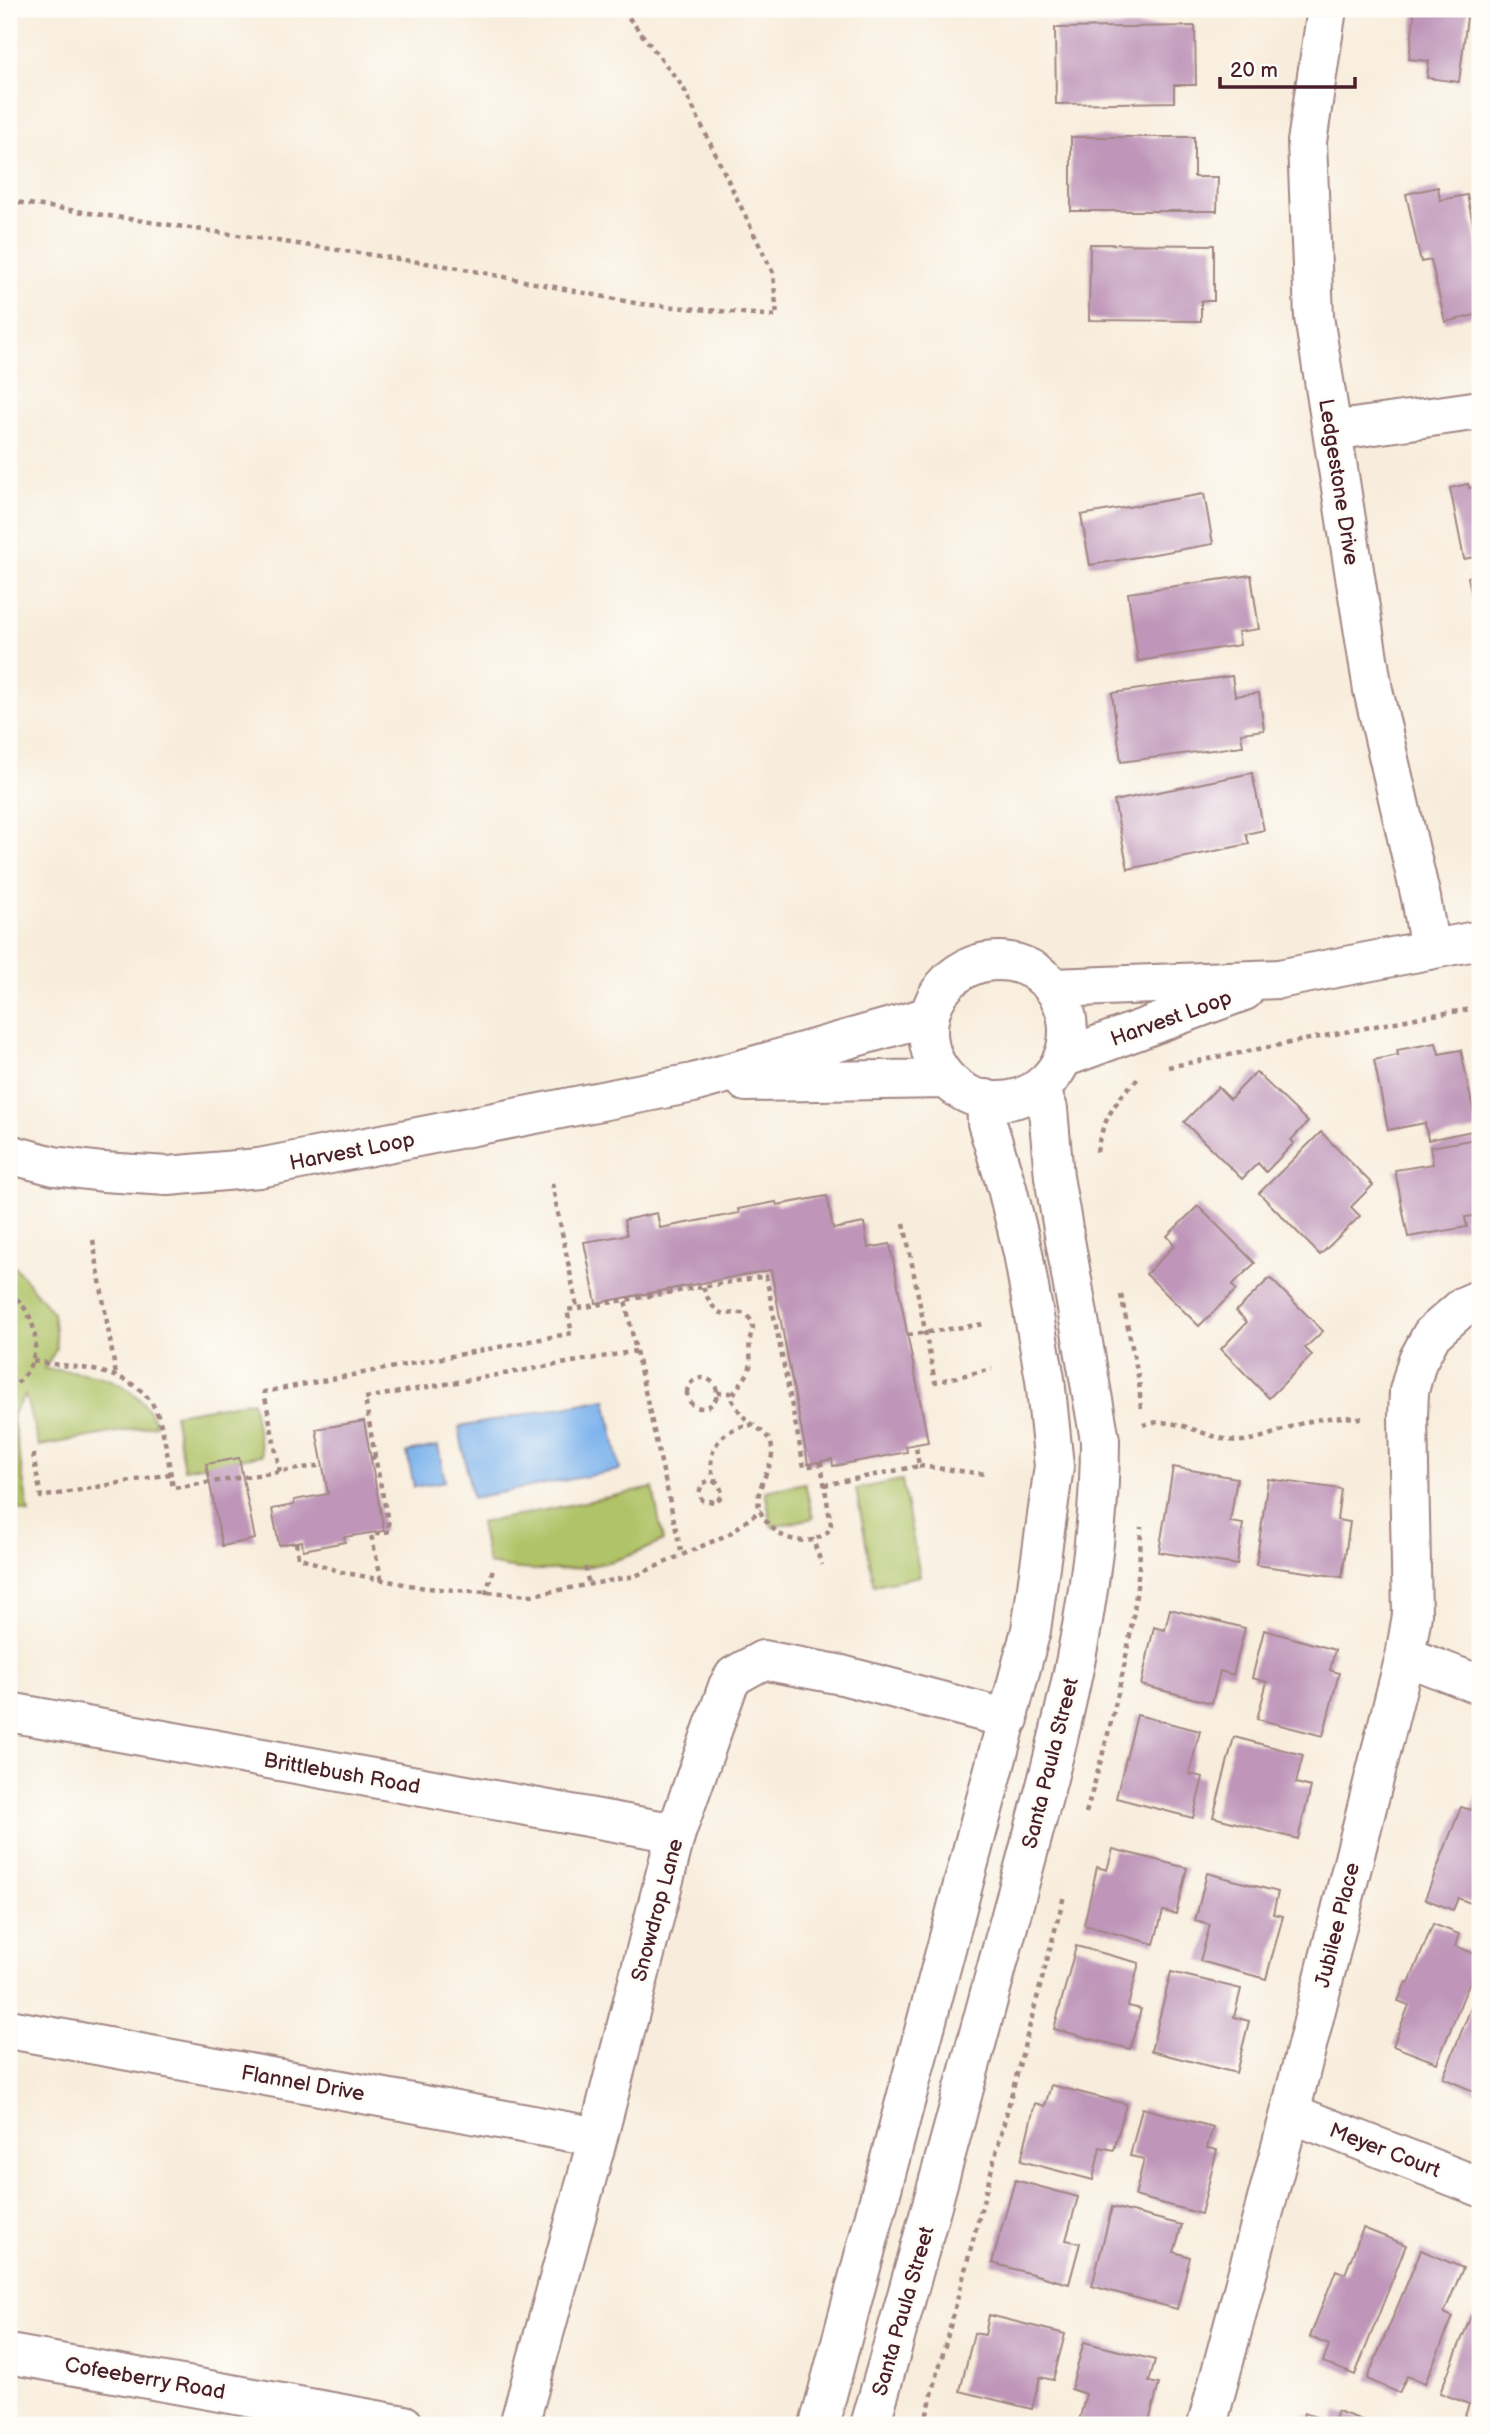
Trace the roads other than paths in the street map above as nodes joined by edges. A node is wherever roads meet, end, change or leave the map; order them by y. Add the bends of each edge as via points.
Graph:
1 (1327, 9) edge
2 (1480, 410) edge
3 (1332, 431) junction
4 (1480, 940) edge
5 (1430, 950) junction
6 (1279, 979) junction
7 (1055, 988) junction
8 (930, 1016) junction
9 (1063, 1058) junction
10 (947, 1079) junction
11 (693, 1083) junction
12 (1040, 1088) junction
13 (986, 1099) junction
14 (9, 1154) edge
15 (1480, 1299) edge
16 (1405, 1656) junction
17 (1480, 1685) edge
18 (9, 1712) edge
19 (1009, 1719) junction
20 (676, 1833) junction
21 (9, 2029) edge
22 (1290, 2113) junction
23 (598, 2137) junction
24 (1480, 2187) edge
25 (9, 2354) edge
26 (404, 2425) edge
27 (519, 2425) edge
28 (818, 2425) edge
29 (870, 2425) edge
30 (1207, 2425) edge

1 - 3 street, Ledgestone Drive via 1307,142 1314,317
2 - 3 street
3 - 5 street, Ledgestone Drive via 1373,690
4 - 5 street, Harvest Loop
5 - 6 street, Harvest Loop
6 - 7 street, Harvest Loop
6 - 9 street, Harvest Loop
7 - 8 street via 1014,962 989,961 946,983
7 - 9 street via 1069,1027
8 - 10 street via 930,1046
8 - 11 street, Harvest Loop
9 - 12 street
10 - 11 street, Harvest Loop
10 - 13 street via 972,1096
11 - 14 street, Harvest Loop via 259,1168 168,1176 54,1166
12 - 13 street via 1020,1098
12 - 29 street, Santa Paula Street via 1048,1109 1054,1177 1100,1440 1088,1591 1068,1701
13 - 19 street via 987,1124 1023,1253 1045,1379 1054,1466 1031,1630
15 - 16 street, Jubilee Place via 1464,1306 1432,1334 1390,1419 1412,1615
16 - 17 street
16 - 22 street, Jubilee Place
18 - 20 street, Brittlebush Road
19 - 20 street, Snowdrop Lane via 842,1675 763,1660 734,1676 727,1686
19 - 28 street
20 - 23 street, Snowdrop Lane
21 - 23 street, Flannel Drive
22 - 24 street, Meyer Court
22 - 30 street, Jubilee Place
23 - 27 street, Snowdrop Lane
25 - 26 street, Cofeeberry Road

